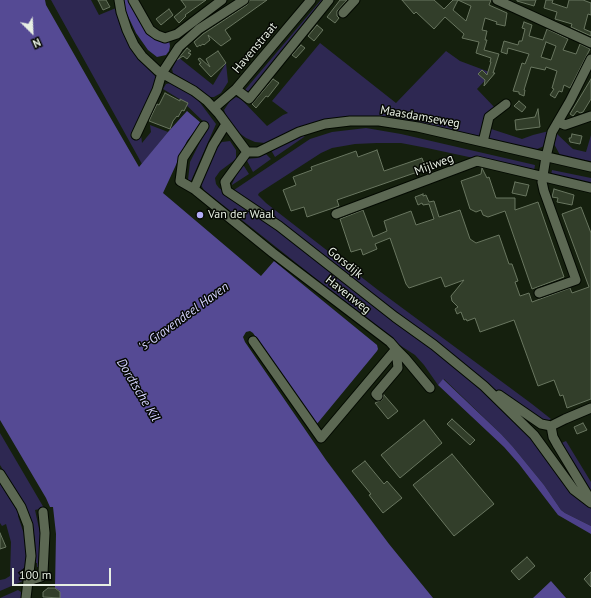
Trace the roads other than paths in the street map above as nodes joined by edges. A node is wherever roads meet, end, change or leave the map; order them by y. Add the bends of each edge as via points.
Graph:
1 (119, 0) edge
2 (133, 0) edge
3 (222, 0) edge
4 (244, 0) edge
5 (310, 0) edge
6 (329, 0) edge
7 (355, 0) edge
8 (497, 0) edge
9 (343, 13) dead end
10 (591, 43) edge
11 (591, 59) edge
12 (162, 73) junction
13 (236, 89) junction
14 (506, 104) dead end
15 (214, 108) junction
16 (591, 116) edge
17 (558, 122) junction
18 (226, 124) junction
19 (204, 126) dead end
20 (136, 135) dead end
21 (483, 142) junction
22 (247, 152) junction
23 (546, 157) junction
24 (591, 167) edge
25 (543, 176) junction
26 (194, 189) junction
27 (590, 190) edge
28 (336, 214) dead end
29 (539, 293) dead end
30 (253, 341) dead end
31 (396, 349) junction
32 (484, 386) junction
33 (430, 388) dead end
34 (378, 396) dead end
35 (591, 408) edge
36 (552, 426) junction
37 (0, 474) edge
38 (591, 502) edge
39 (44, 512) dead end
40 (28, 581) junction
41 (26, 598) edge

1 - 12 street via 124,23 134,44 148,63
2 - 3 street via 150,30 165,38 177,34
4 - 12 street via 199,29 179,47
5 - 13 street, Havenstraat
6 - 13 street via 249,99
7 - 9 street
8 - 10 street
11 - 17 street
12 - 15 street via 200,95
12 - 20 street
13 - 15 street, Havenstraat
14 - 21 street via 489,117
15 - 18 street
16 - 17 street via 565,125
17 - 23 street
18 - 22 street
18 - 26 street via 213,145
19 - 26 street, Havenweg via 183,158 180,181
21 - 22 street, Maasdamseweg via 395,122 350,121 311,128 258,152
21 - 23 street, Maasdamseweg
22 - 32 street, Gorsdijk via 225,182 227,191 279,226
23 - 24 street, Maasdamseweg
23 - 25 street
25 - 27 street, Mijlweg
25 - 28 street, Mijlweg via 477,162
25 - 29 street via 544,192 576,280
26 - 31 street, Havenweg
30 - 31 street via 321,438
31 - 33 street, Havenweg
31 - 34 street via 398,368 376,394
32 - 36 street, Gorsdijk via 541,424
32 - 38 street, Gorsdijk via 534,435 574,490
35 - 36 street
36 - 38 street, Gorsdijk via 553,438
37 - 40 street via 21,507 28,525
39 - 40 street via 46,533 43,573 41,577
40 - 41 street

